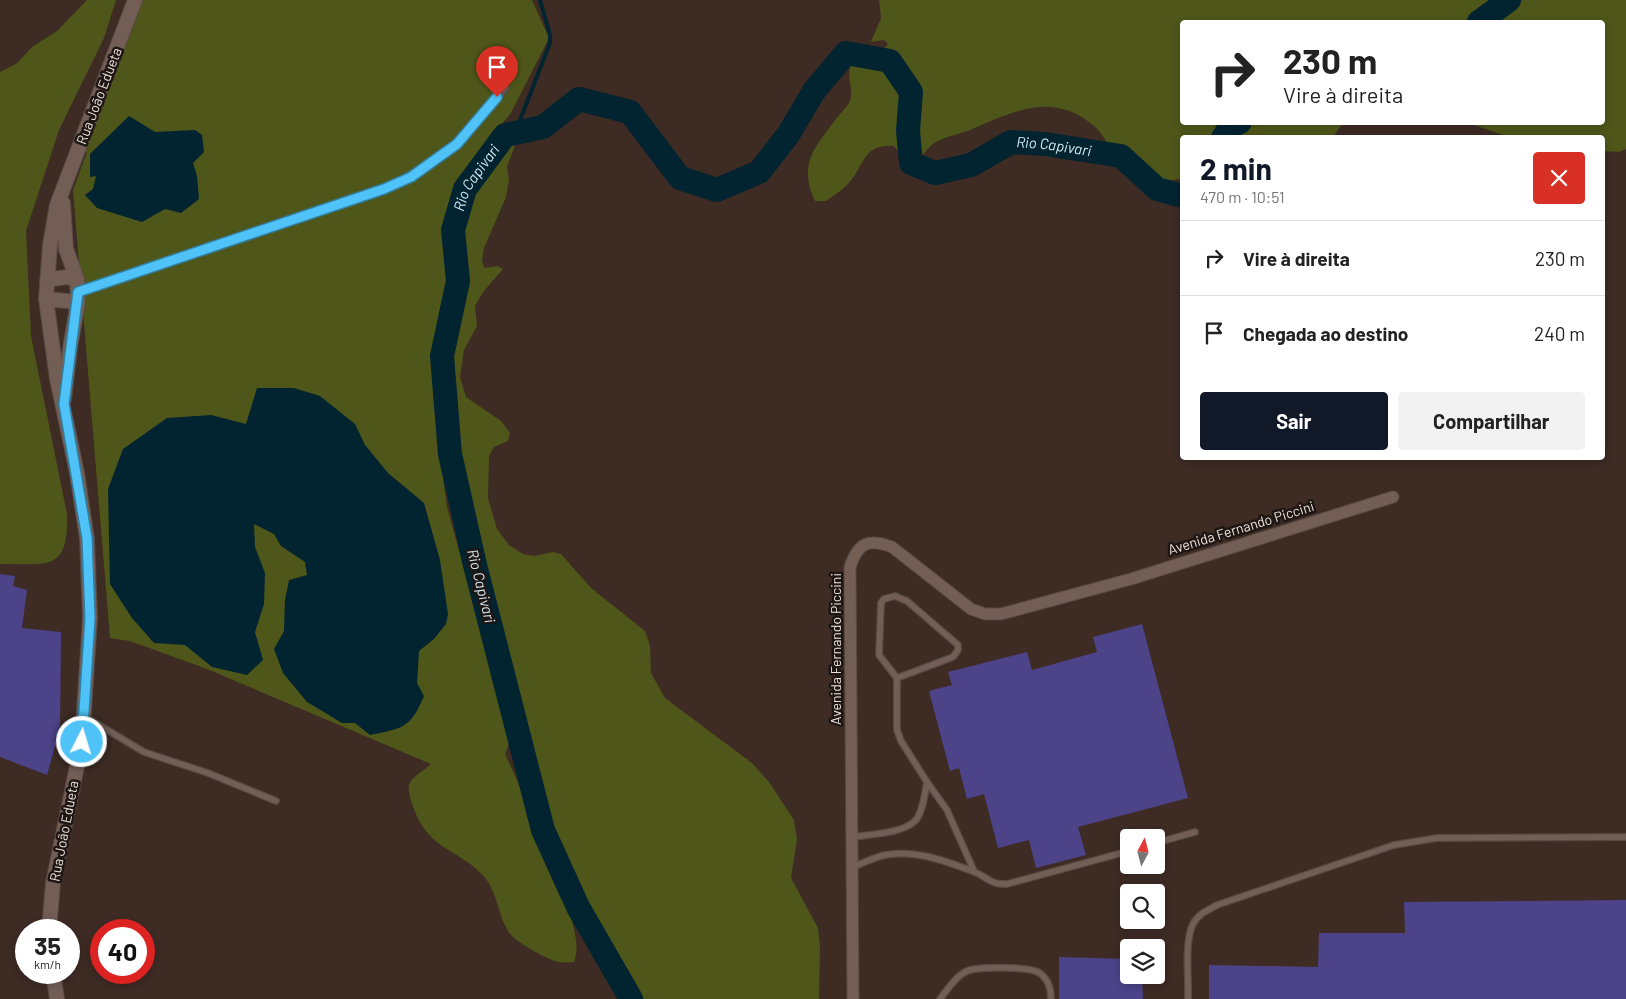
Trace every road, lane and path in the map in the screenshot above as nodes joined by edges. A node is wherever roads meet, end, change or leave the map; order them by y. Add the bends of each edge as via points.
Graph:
1 (135, 0) edge
2 (506, 88) dead end
3 (62, 193) junction
4 (47, 280) junction
5 (78, 291) junction
6 (46, 299) junction
7 (64, 404) junction
8 (1394, 497) dead end
9 (896, 678) junction
10 (84, 716) junction
11 (928, 782) junction
12 (276, 801) dead end
13 (1195, 832) dead end
14 (853, 837) junction
15 (1626, 837) edge
16 (1165, 840) edge
17 (1120, 853) edge
18 (853, 867) junction
19 (974, 871) junction
20 (50, 919) edge
21 (55, 984) edge
22 (57, 999) edge
23 (853, 999) edge
24 (940, 999) edge
25 (1051, 999) edge
26 (1188, 999) edge

1 - 3 street, Rua João Edueta
2 - 5 lane via 457,144 411,177 384,189
3 - 4 street, Rua João Edueta via 51,237
3 - 5 street, Rua João Edueta via 66,249
4 - 5 street via 66,276
4 - 6 street, Rua João Edueta
5 - 6 street
5 - 7 street, Rua João Edueta
6 - 7 street, Rua João Edueta via 57,379
7 - 10 street, Rua João Edueta via 87,538 90,618
8 - 14 street, Avenida Fernando Piccini via 1131,579 1001,614 985,614 971,609 892,547 878,542 865,544 855,553 850,567
9 - 9 lane via 882,661 879,648 881,603 895,596 907,601 958,645 953,657
9 - 11 lane via 897,730
10 - 12 lane via 144,752 208,773
10 - 20 street, Rua João Edueta
11 - 14 lane via 917,818 912,823
11 - 19 lane via 947,810
13 - 16 lane
14 - 18 street, Avenida Fernando Piccini
15 - 26 lane via 1437,838 1394,845 1217,905 1203,912 1193,924
17 - 19 lane via 1007,884 989,882
18 - 19 lane via 884,855 902,853
18 - 23 street, Avenida Fernando Piccini
21 - 22 street
24 - 25 lane via 956,979 976,968 1037,972 1047,980

